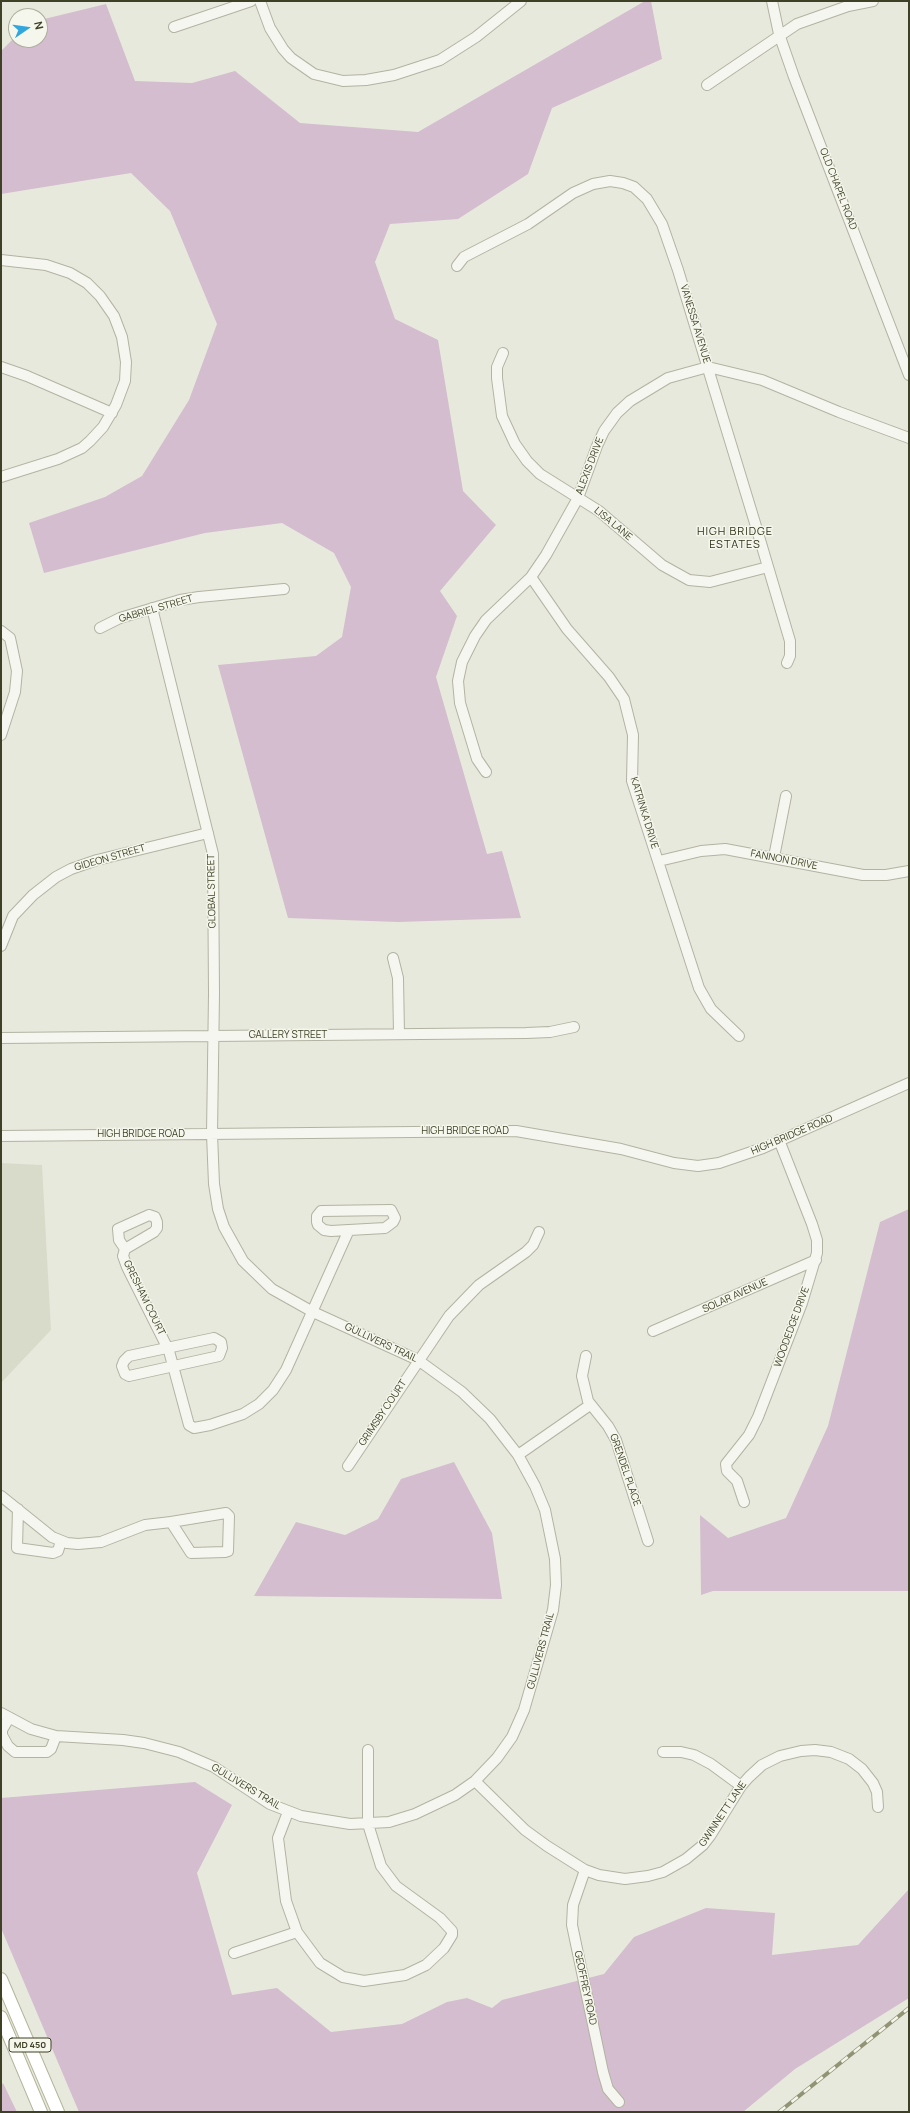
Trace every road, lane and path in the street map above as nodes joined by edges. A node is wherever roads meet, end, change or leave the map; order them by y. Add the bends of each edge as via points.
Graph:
1 (251, 1) edge
2 (260, 1) edge
3 (521, 1) edge
4 (772, 1) edge
5 (873, 1) edge
6 (174, 27) dead end
7 (779, 34) junction
8 (708, 85) dead end
9 (1, 260) edge
10 (457, 266) dead end
11 (503, 353) dead end
12 (708, 367) junction
13 (1, 368) edge
14 (909, 375) edge
15 (112, 413) junction
16 (909, 438) edge
17 (1, 477) edge
18 (578, 498) junction
19 (768, 567) junction
20 (531, 577) junction
21 (284, 589) dead end
22 (152, 608) junction
23 (100, 628) dead end
24 (1, 631) edge
25 (787, 663) dead end
26 (1, 736) edge
27 (486, 772) dead end
28 (786, 796) dead end
29 (208, 833) junction
30 (774, 857) junction
31 (659, 861) junction
32 (909, 871) edge
33 (1, 946) edge
34 (394, 958) dead end
35 (574, 1027) dead end
36 (399, 1034) junction
37 (213, 1036) junction
38 (739, 1036) dead end
39 (1, 1038) edge
40 (909, 1083) edge
41 (212, 1134) junction
42 (1, 1136) edge
43 (779, 1140) junction
44 (348, 1232) junction
45 (539, 1232) dead end
46 (125, 1249) dead end
47 (816, 1260) junction
48 (313, 1312) junction
49 (653, 1331) dead end
50 (168, 1348) junction
51 (586, 1356) dead end
52 (418, 1360) junction
53 (175, 1366) junction
54 (590, 1405) junction
55 (518, 1455) junction
56 (348, 1466) dead end
57 (1, 1496) edge
58 (744, 1502) dead end
59 (18, 1509) junction
60 (170, 1522) junction
61 (61, 1541) junction
62 (648, 1541) dead end
63 (5, 1716) edge
64 (56, 1736) junction
65 (368, 1750) dead end
66 (663, 1752) dead end
67 (475, 1781) junction
68 (741, 1786) junction
69 (878, 1806) dead end
70 (288, 1812) junction
71 (368, 1824) junction
72 (585, 1870) junction
73 (297, 1932) junction
74 (234, 1953) dead end
75 (1, 1979) edge
76 (1, 2017) edge
77 (619, 2102) dead end
78 (41, 2112) edge
79 (58, 2112) edge

1 - 6 street
2 - 3 street via 270,28 291,58 307,71 350,81 394,75 440,60
4 - 7 street, OLD CHAPEL ROAD
5 - 7 street via 819,15
7 - 8 street
7 - 14 street, OLD CHAPEL ROAD
9 - 15 street via 38,263 63,270 87,283 107,305 118,327 126,362 125,381
10 - 12 street, VANESSA AVENUE via 464,257 528,224 584,188 610,181 623,183 638,190 655,210 678,270
11 - 18 street, LISA LANE via 498,363 496,378 501,410 509,434 533,467
12 - 16 street, ALEXIS DRIVE via 762,380
12 - 18 street, ALEXIS DRIVE via 668,378 623,407 596,446
12 - 19 street, VANESSA AVENUE
13 - 15 street via 27,376
15 - 17 street via 97,434 82,448 58,459
18 - 19 street, LISA LANE via 599,511 662,564 690,580 710,582
18 - 20 street, ALEXIS DRIVE
19 - 25 street, VANESSA AVENUE via 790,641 790,656
20 - 27 street, ALEXIS DRIVE via 486,620 470,643 460,670 458,691 466,726 476,759
20 - 31 street, KATRINKA DRIVE via 567,629 614,683 624,699 633,735 632,781
21 - 22 street, GABRIEL STREET via 199,596
22 - 23 street, GABRIEL STREET via 120,618
22 - 29 street, GLOBAL STREET
24 - 26 street via 10,638 17,671 15,692
28 - 30 street
29 - 33 street, GIDEON STREET via 72,868 33,895 13,916
29 - 37 street, GLOBAL STREET via 213,863
30 - 31 street, FANNON DRIVE via 723,849
30 - 32 street, FANNON DRIVE via 863,876
31 - 38 street, KATRINKA DRIVE via 702,995 717,1016
34 - 36 street via 398,978
35 - 36 street, GALLERY STREET via 550,1032
36 - 37 street, GALLERY STREET
37 - 39 street, GALLERY STREET
37 - 41 street, GLOBAL STREET
40 - 43 street, HIGH BRIDGE ROAD
41 - 42 street, HIGH BRIDGE ROAD
41 - 43 street, HIGH BRIDGE ROAD via 516,1131 621,1149 674,1163 698,1166 740,1157
41 - 48 street, GULLIVERS TRAIL via 218,1209 234,1248 264,1283
43 - 47 street, WOODEDGE DRIVE via 816,1234
44 - 44 street via 324,1230 318,1226 317,1216 321,1211 391,1210 394,1213 393,1222 385,1228
44 - 48 street
45 - 52 street, GRIMSBY COURT via 533,1245 526,1252 493,1274 464,1299
46 - 50 street, GRESHAM COURT via 123,1256 126,1267
47 - 49 street, SOLAR AVENUE
47 - 58 street, WOODEDGE DRIVE via 758,1417 749,1435 726,1464 727,1471 737,1481
48 - 52 street, GULLIVERS TRAIL
48 - 53 street, GRESHAM COURT via 280,1381 266,1398 243,1414 210,1425 193,1428 189,1426
50 - 53 street, GRESHAM COURT
50 - 53 street, GRESHAM COURT via 130,1356 122,1366 125,1374 129,1376
50 - 53 street, GRESHAM COURT via 214,1338 221,1342 219,1356
51 - 54 street, GRENDEL PLACE via 582,1376
52 - 55 street, GULLIVERS TRAIL via 450,1382 470,1400 490,1419
52 - 56 street, GRIMSBY COURT
54 - 55 street
54 - 62 street, GRENDEL PLACE via 606,1422 616,1440
55 - 67 street, GULLIVERS TRAIL via 535,1486 552,1536 556,1575 553,1610 542,1654 520,1720 500,1754
57 - 59 street
59 - 61 street via 52,1537
59 - 61 street via 17,1548 54,1553 58,1551
60 - 60 street via 191,1553 228,1551 229,1516 226,1513
60 - 61 street via 145,1525 96,1543 78,1544
63 - 64 street, GULLIVERS TRAIL via 31,1729
63 - 64 street via 2,1736 15,1752 47,1752 51,1750
64 - 70 street, GULLIVERS TRAIL via 123,1740 179,1752 214,1767 267,1802
65 - 71 street
66 - 68 street via 681,1752 694,1756 711,1764
67 - 71 street, GULLIVERS TRAIL via 444,1801 415,1814 389,1822
67 - 72 street, GWINNETT LANE via 525,1830
68 - 69 street, GWINNETT LANE via 762,1765 780,1756 809,1750 831,1752 855,1763 869,1776 877,1792
68 - 72 street, GWINNETT LANE via 703,1845 675,1866 648,1876 625,1879
70 - 71 street, GULLIVERS TRAIL via 330,1822
70 - 73 street via 278,1835 278,1852 286,1902
71 - 73 street via 379,1862 389,1879 410,1898 440,1918 452,1930 450,1939 433,1959 413,1973 364,1981 343,1977 326,1968
72 - 77 street, GEOFFREY ROAD via 573,1905 572,1925 605,2078 611,2094
73 - 74 street
75 - 79 main road, MD 450
76 - 78 main road, MD 450

